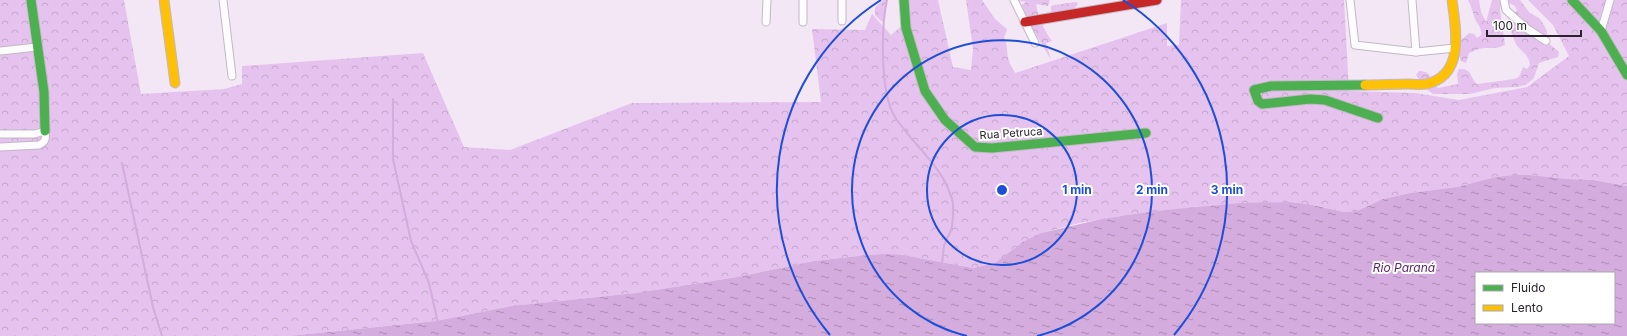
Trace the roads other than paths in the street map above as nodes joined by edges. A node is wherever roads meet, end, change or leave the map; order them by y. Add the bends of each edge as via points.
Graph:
1 (31, 0) edge
2 (164, 0) edge
3 (222, 0) edge
4 (767, 0) edge
5 (803, 0) edge
6 (842, 0) edge
7 (904, 0) edge
8 (1014, 0) edge
9 (1157, 0) edge
10 (1350, 0) edge
11 (1412, 0) edge
12 (1452, 0) edge
13 (1504, 0) edge
14 (1572, 0) edge
15 (1610, 0) edge
16 (842, 21) dead end
17 (766, 22) dead end
18 (803, 22) dead end
19 (1025, 22) junction
20 (1601, 31) junction
21 (1546, 41) dead end
22 (1035, 43) dead end
23 (37, 47) junction
24 (1455, 48) junction
25 (0, 51) edge
26 (1416, 52) junction
27 (1627, 75) edge
28 (232, 76) dead end
29 (175, 83) dead end
30 (1378, 118) dead end
31 (45, 131) junction
32 (1146, 133) dead end
33 (0, 134) edge
34 (0, 147) edge

1 - 23 street
2 - 29 street
3 - 28 street
4 - 17 street
5 - 18 street
6 - 16 street
7 - 32 street, Rua Petruca via 906,28 925,91 945,120 975,147 992,148
8 - 19 street
9 - 19 street
10 - 26 street via 1355,46
11 - 26 street
12 - 24 street
13 - 21 street via 1506,10
14 - 20 street
15 - 20 street
19 - 22 street
20 - 27 street
23 - 25 street
23 - 31 street via 44,92
24 - 26 street
24 - 30 street via 1452,66 1436,81 1425,84 1271,86 1254,90 1262,104 1325,100
31 - 33 street via 35,134
31 - 34 street via 45,141 39,145

